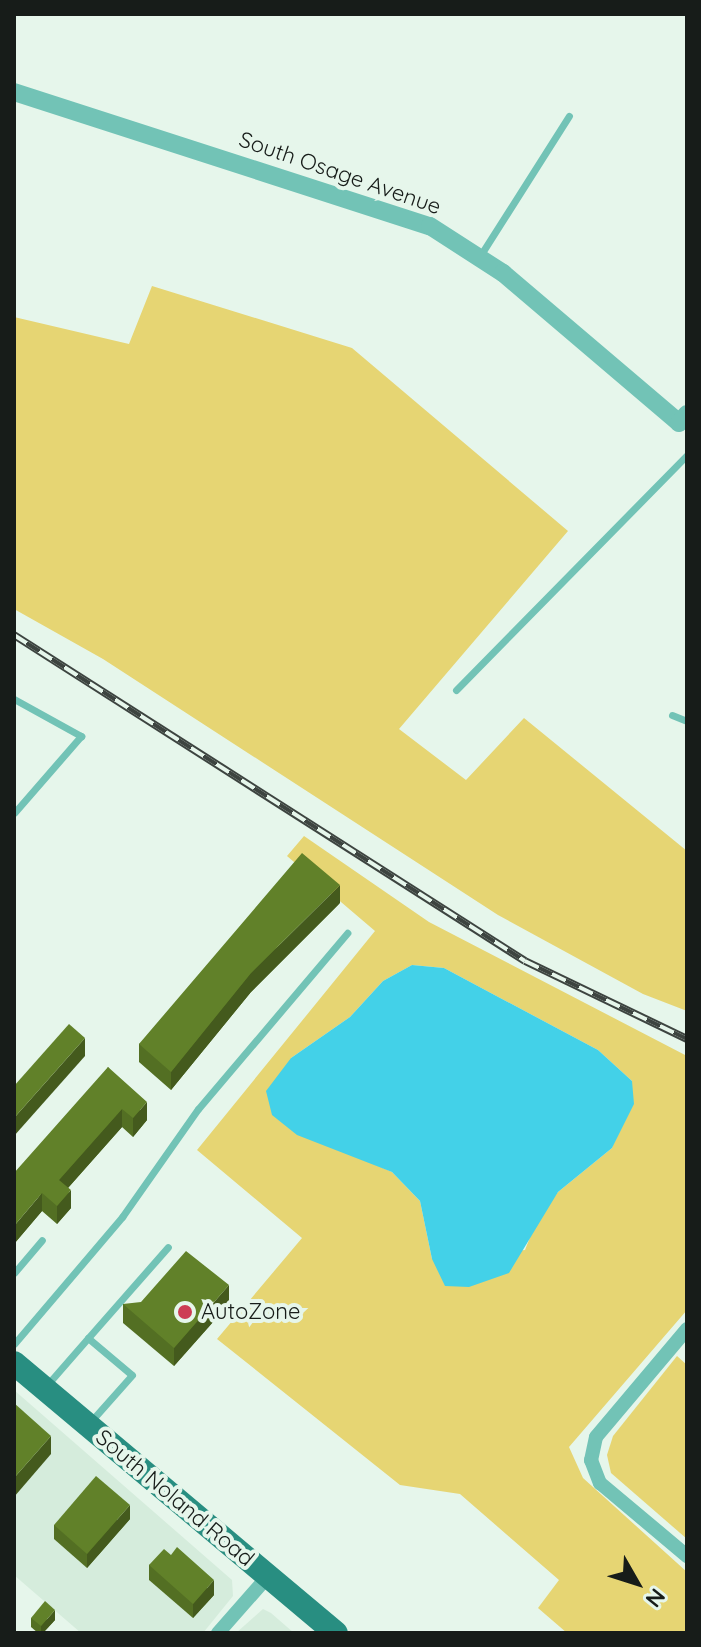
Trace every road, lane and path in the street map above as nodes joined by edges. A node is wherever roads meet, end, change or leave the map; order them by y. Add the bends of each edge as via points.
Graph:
1 (14, 92) edge
2 (569, 116) dead end
3 (480, 256) junction
4 (684, 422) edge
5 (687, 455) edge
6 (456, 690) dead end
7 (14, 699) edge
8 (672, 715) dead end
9 (687, 721) edge
10 (14, 813) edge
11 (347, 933) dead end
12 (42, 1240) dead end
13 (168, 1247) dead end
14 (14, 1273) edge
15 (687, 1329) edge
16 (88, 1338) junction
17 (14, 1344) edge
18 (14, 1363) edge
19 (44, 1388) junction
20 (88, 1425) junction
21 (687, 1556) edge
22 (269, 1575) junction
23 (218, 1633) edge
24 (336, 1633) edge

1 - 3 street, South Osage Avenue via 430,226
2 - 3 lane
3 - 4 street, South Osage Avenue
5 - 6 lane
7 - 10 lane via 81,736
8 - 9 lane
11 - 17 lane via 198,1109 122,1217
12 - 14 lane
13 - 16 lane
15 - 21 street via 596,1437 591,1460 600,1483
16 - 19 lane
16 - 20 lane via 132,1375
18 - 19 main road, South Noland Road
19 - 20 main road, South Noland Road
20 - 22 main road, South Noland Road
22 - 23 street
22 - 24 main road, South Noland Road

